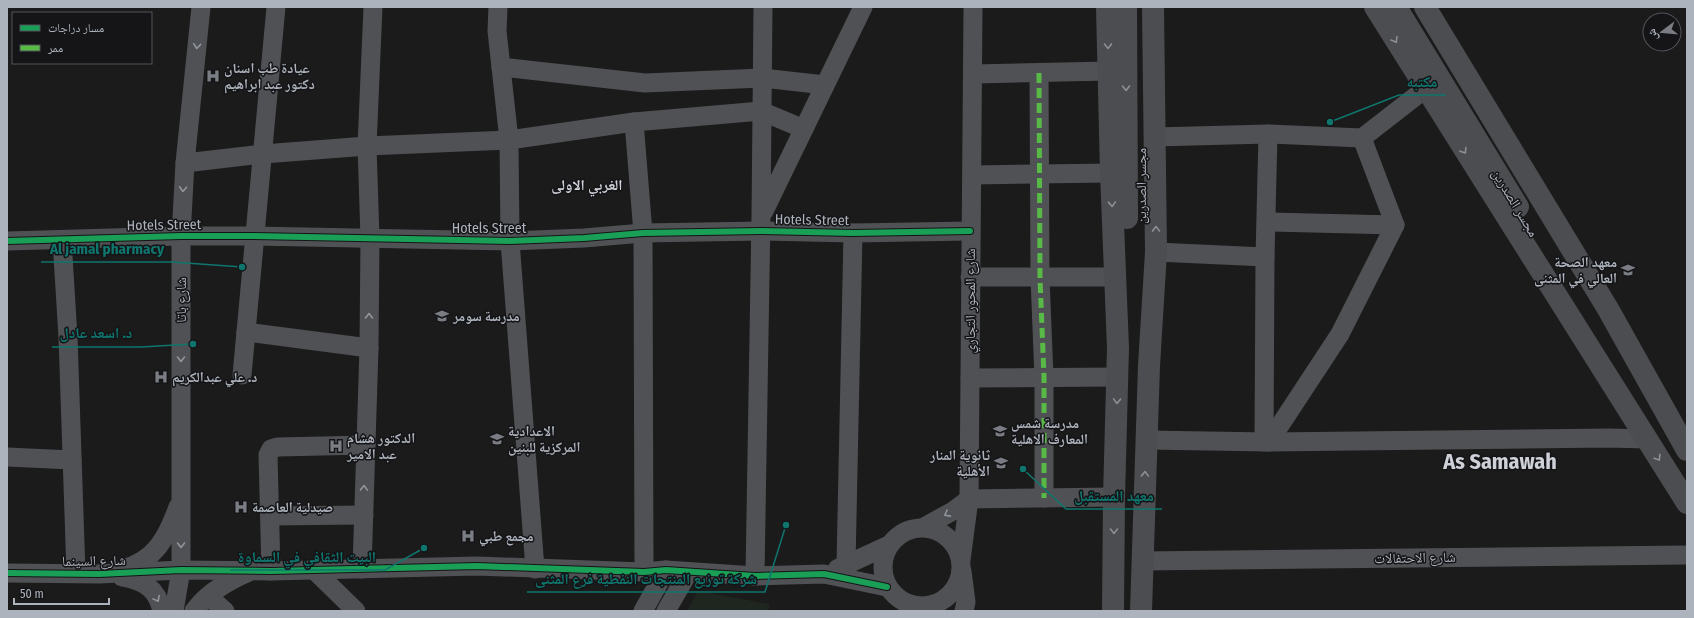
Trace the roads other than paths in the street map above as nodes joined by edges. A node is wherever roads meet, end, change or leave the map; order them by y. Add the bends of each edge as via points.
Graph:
1 (201, 7) edge
2 (276, 7) edge
3 (373, 7) edge
4 (498, 7) edge
5 (763, 7) edge
6 (863, 7) edge
7 (973, 7) edge
8 (1107, 7) edge
9 (1126, 7) edge
10 (1140, 7) edge
11 (1153, 7) edge
12 (1375, 7) edge
13 (1396, 7) edge
14 (1411, 7) edge
15 (1425, 7) edge
16 (500, 68) junction
17 (1108, 71) junction
18 (1039, 73) junction
19 (973, 74) junction
20 (762, 78) junction
21 (825, 85) junction
22 (1425, 89) junction
23 (761, 111) junction
24 (634, 122) junction
25 (804, 129) junction
26 (1268, 134) junction
27 (1155, 137) junction
28 (1362, 138) junction
29 (509, 140) junction
30 (367, 146) junction
31 (263, 154) junction
32 (185, 163) junction
33 (1111, 173) junction
34 (972, 175) junction
35 (1040, 175) junction
36 (1267, 222) junction
37 (761, 223) junction
38 (1395, 225) junction
39 (970, 231) junction
40 (642, 233) junction
41 (853, 233) junction
42 (180, 236) junction
43 (254, 236) junction
44 (370, 238) junction
45 (62, 240) junction
46 (7, 241) edge
47 (510, 241) junction
48 (1142, 256) junction
49 (1265, 257) junction
50 (970, 277) junction
51 (1115, 277) junction
52 (1040, 278) junction
53 (246, 332) junction
54 (369, 348) junction
55 (1118, 348) junction
56 (1614, 353) junction
57 (242, 375) dead end
58 (1044, 377) junction
59 (1118, 377) junction
60 (970, 378) junction
61 (1663, 408) junction
62 (1642, 432) junction
63 (1146, 440) junction
64 (1267, 442) junction
65 (366, 445) junction
66 (1687, 450) edge
67 (7, 457) edge
68 (72, 460) junction
69 (1114, 497) junction
70 (181, 498) junction
71 (1044, 498) junction
72 (969, 499) junction
73 (1687, 503) edge
74 (364, 515) junction
75 (270, 516) junction
76 (924, 527) junction
77 (887, 546) junction
78 (1687, 555) edge
79 (1142, 561) junction
80 (846, 565) junction
81 (961, 565) junction
82 (362, 569) junction
83 (535, 569) junction
84 (181, 570) junction
85 (263, 570) junction
86 (314, 570) junction
87 (666, 570) junction
88 (644, 572) junction
89 (688, 573) junction
90 (7, 574) edge
91 (76, 574) junction
92 (99, 574) junction
93 (824, 574) junction
94 (755, 576) junction
95 (887, 587) junction
96 (208, 596) junction
97 (913, 608) edge
98 (162, 611) edge
99 (174, 611) edge
100 (194, 611) edge
101 (225, 611) edge
102 (356, 611) edge
103 (643, 611) edge
104 (666, 611) edge
105 (964, 611) edge
106 (1113, 611) edge
107 (1141, 611) edge

1 -> 32 street, شارع باتا
2 - 31 street
3 - 30 street
4 - 16 street
5 - 20 street
6 - 21 street
7 - 19 street, شارع المحور التجاري
8 -> 17 main road
9 -> 48 main road, مجسر الصدرين
10 - 48 main road, مجسر الصدرين
11 - 27 main road
12 -> 22 main road
13 - 56 main road, مجسر الصدرين
14 - 56 main road, مجسر الصدرين
15 - 61 main road via 1604,302
16 - 20 street via 646,82
16 - 29 street
17 - 18 street
17 - 33 main road
18 - 19 street
18 - 35 street
19 - 34 street, شارع المحور التجاري
20 - 21 street
20 - 23 street
21 - 25 street
22 - 28 street
22 -> 62 main road
23 - 24 street
23 - 25 street
23 - 37 street
24 - 29 street
24 - 40 street
25 - 37 street
26 - 27 street
26 - 28 street
26 - 36 street
48 -> 27 main road
28 - 38 street
29 - 30 street
29 - 47 street
30 - 31 street
30 - 44 street
31 - 32 street
31 - 43 street
32 -> 42 street, شارع باتا
33 - 35 street
33 -> 51 main road
34 - 35 street
34 - 39 street, شارع المحور التجاري
35 - 52 street
36 - 38 street
36 - 49 street
37 - 40 street, Hotels Street
37 - 41 street, Hotels Street
37 - 94 street
38 - 64 street via 1340,334
39 - 41 street, Hotels Street
39 - 50 street, شارع المحور التجاري
40 - 47 street, Hotels Street
40 - 88 street
41 - 80 street
42 - 43 street, Hotels Street
42 - 45 street, Hotels Street
42 -> 70 street, شارع باتا
43 - 44 street, Hotels Street
43 - 53 street
44 - 47 street, Hotels Street
54 -> 44 street
45 - 46 street, Hotels Street
45 - 68 street, شارع السينما
47 - 83 street
48 - 49 street
48 - 55 main road, مجسر الصدرين via 1126,284
48 - 63 main road, مجسر الصدرين via 1142,296 1149,366
49 - 64 street
50 - 52 street
50 - 60 street, شارع المحور التجاري
51 - 52 street
51 - 55 main road
52 - 58 street
53 - 54 street
53 - 57 street
54 - 65 street
55 - 59 main road
56 - 61 main road, مجسر الصدرين via 1626,362
56 - 62 main road, مجسر الصدرين
58 - 59 street
58 - 60 street
58 - 71 street
59 -> 69 main road
60 - 72 street, شارع المحور التجاري
61 - 66 main road
62 - 64 street via 1609,438
62 -> 73 main road
63 - 64 street
79 -> 63 main road, مجسر الصدرين
74 -> 65 street
65 - 75 street via 271,449 268,455
67 - 68 street
68 - 91 street, شارع السينما
69 - 71 street
69 -> 106 main road
70 -> 84 street, شارع باتا
70 - 92 street via 172,524 153,554 125,569
71 - 72 street
72 -> 76 street
72 - 81 street, شارع المحور التجاري
74 - 75 street
74 - 82 street
75 - 85 street
76 - 77 street via 910,528 897,535
76 - 81 street via 947,536 955,545
77 - 80 street
77 - 95 street via 882,560 882,574
78 - 79 street, شارع الاحتفالات
79 - 107 main road, مجسر الصدرين
80 - 93 street
81 - 97 street via 956,587 948,597 936,604
81 - 105 street via 966,602
82 - 83 street, شارع السينما via 477,566
82 - 86 street, شارع السينما
83 - 88 street, شارع السينما
84 - 85 street, شارع السينما
84 - 92 street, شارع السينما
84 - 99 street, شارع باتا
85 - 86 street, شارع السينما
85 - 96 street via 229,581
86 - 102 street
87 - 88 street, شارع السينما
87 - 89 street, شارع السينما
87 - 103 street
89 - 94 street, شارع السينما
89 - 104 street
90 - 91 street, شارع السينما
91 - 92 street, شارع السينما
92 -> 98 street via 139,581 147,585 160,603
93 - 94 street, شارع السينما
93 - 95 street
95 - 97 street via 897,598
96 - 100 street
96 - 101 street

